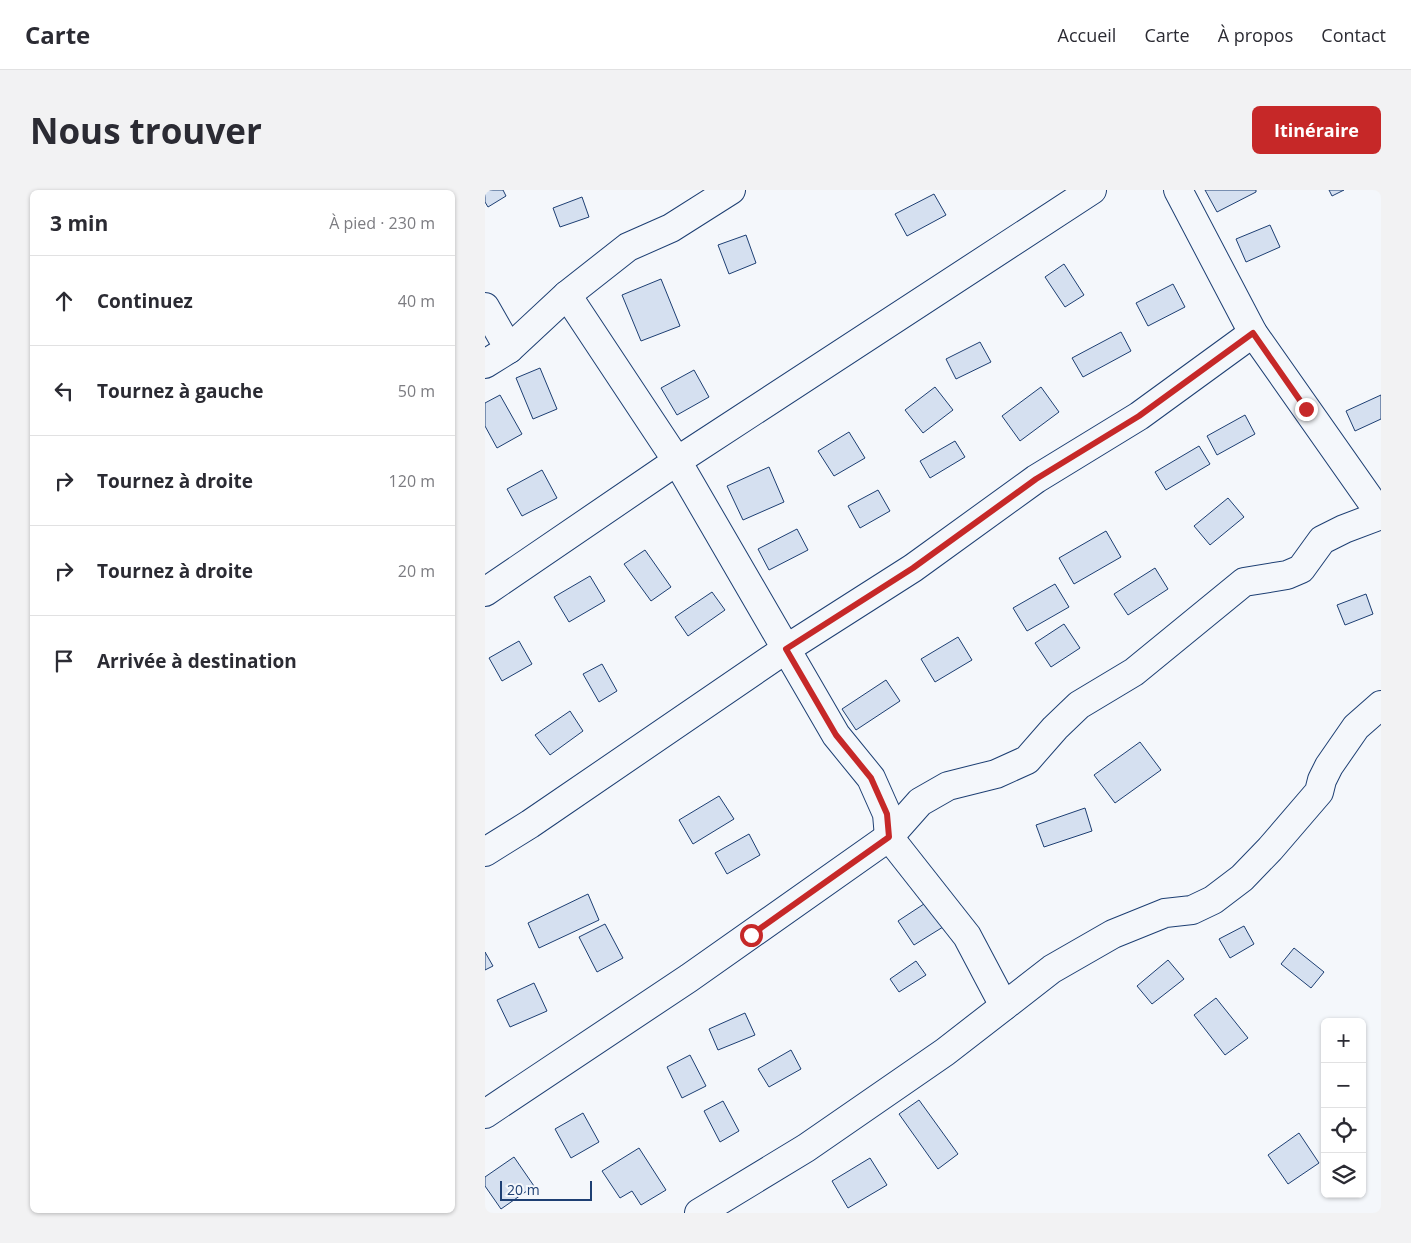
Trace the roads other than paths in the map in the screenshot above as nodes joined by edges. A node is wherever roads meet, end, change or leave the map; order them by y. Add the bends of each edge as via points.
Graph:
1 (731, 190) edge
2 (1092, 190) edge
3 (1178, 190) edge
4 (567, 295) junction
5 (485, 307) edge
6 (1253, 333) junction
7 (509, 349) junction
8 (485, 364) edge
9 (677, 461) junction
10 (1381, 515) edge
11 (485, 592) edge
12 (786, 649) junction
13 (1381, 705) edge
14 (889, 837) junction
15 (485, 852) edge
16 (1003, 1006) junction
17 (485, 1114) edge
18 (699, 1213) edge

1 - 4 street via 671,228 628,247
2 - 9 street
3 - 6 street
4 - 7 street
4 - 9 street
5 - 7 street
6 - 10 street
6 - 12 street via 1139,416 1036,479 913,568
7 - 8 street
9 - 11 street
9 - 12 street
10 - 14 street via 1322,540 1301,569 1287,575 1244,582 1134,672 1079,705 1027,760 996,774 948,786 920,802
12 - 14 street via 836,735 871,778 887,814
12 - 15 street
13 - 16 street via 1356,727 1329,766 1319,792 1242,878 1213,900 1192,910 1165,913 1113,934 1052,969
14 - 16 street via 967,936
14 - 17 street via 689,978
16 - 18 street via 945,1052 806,1148

